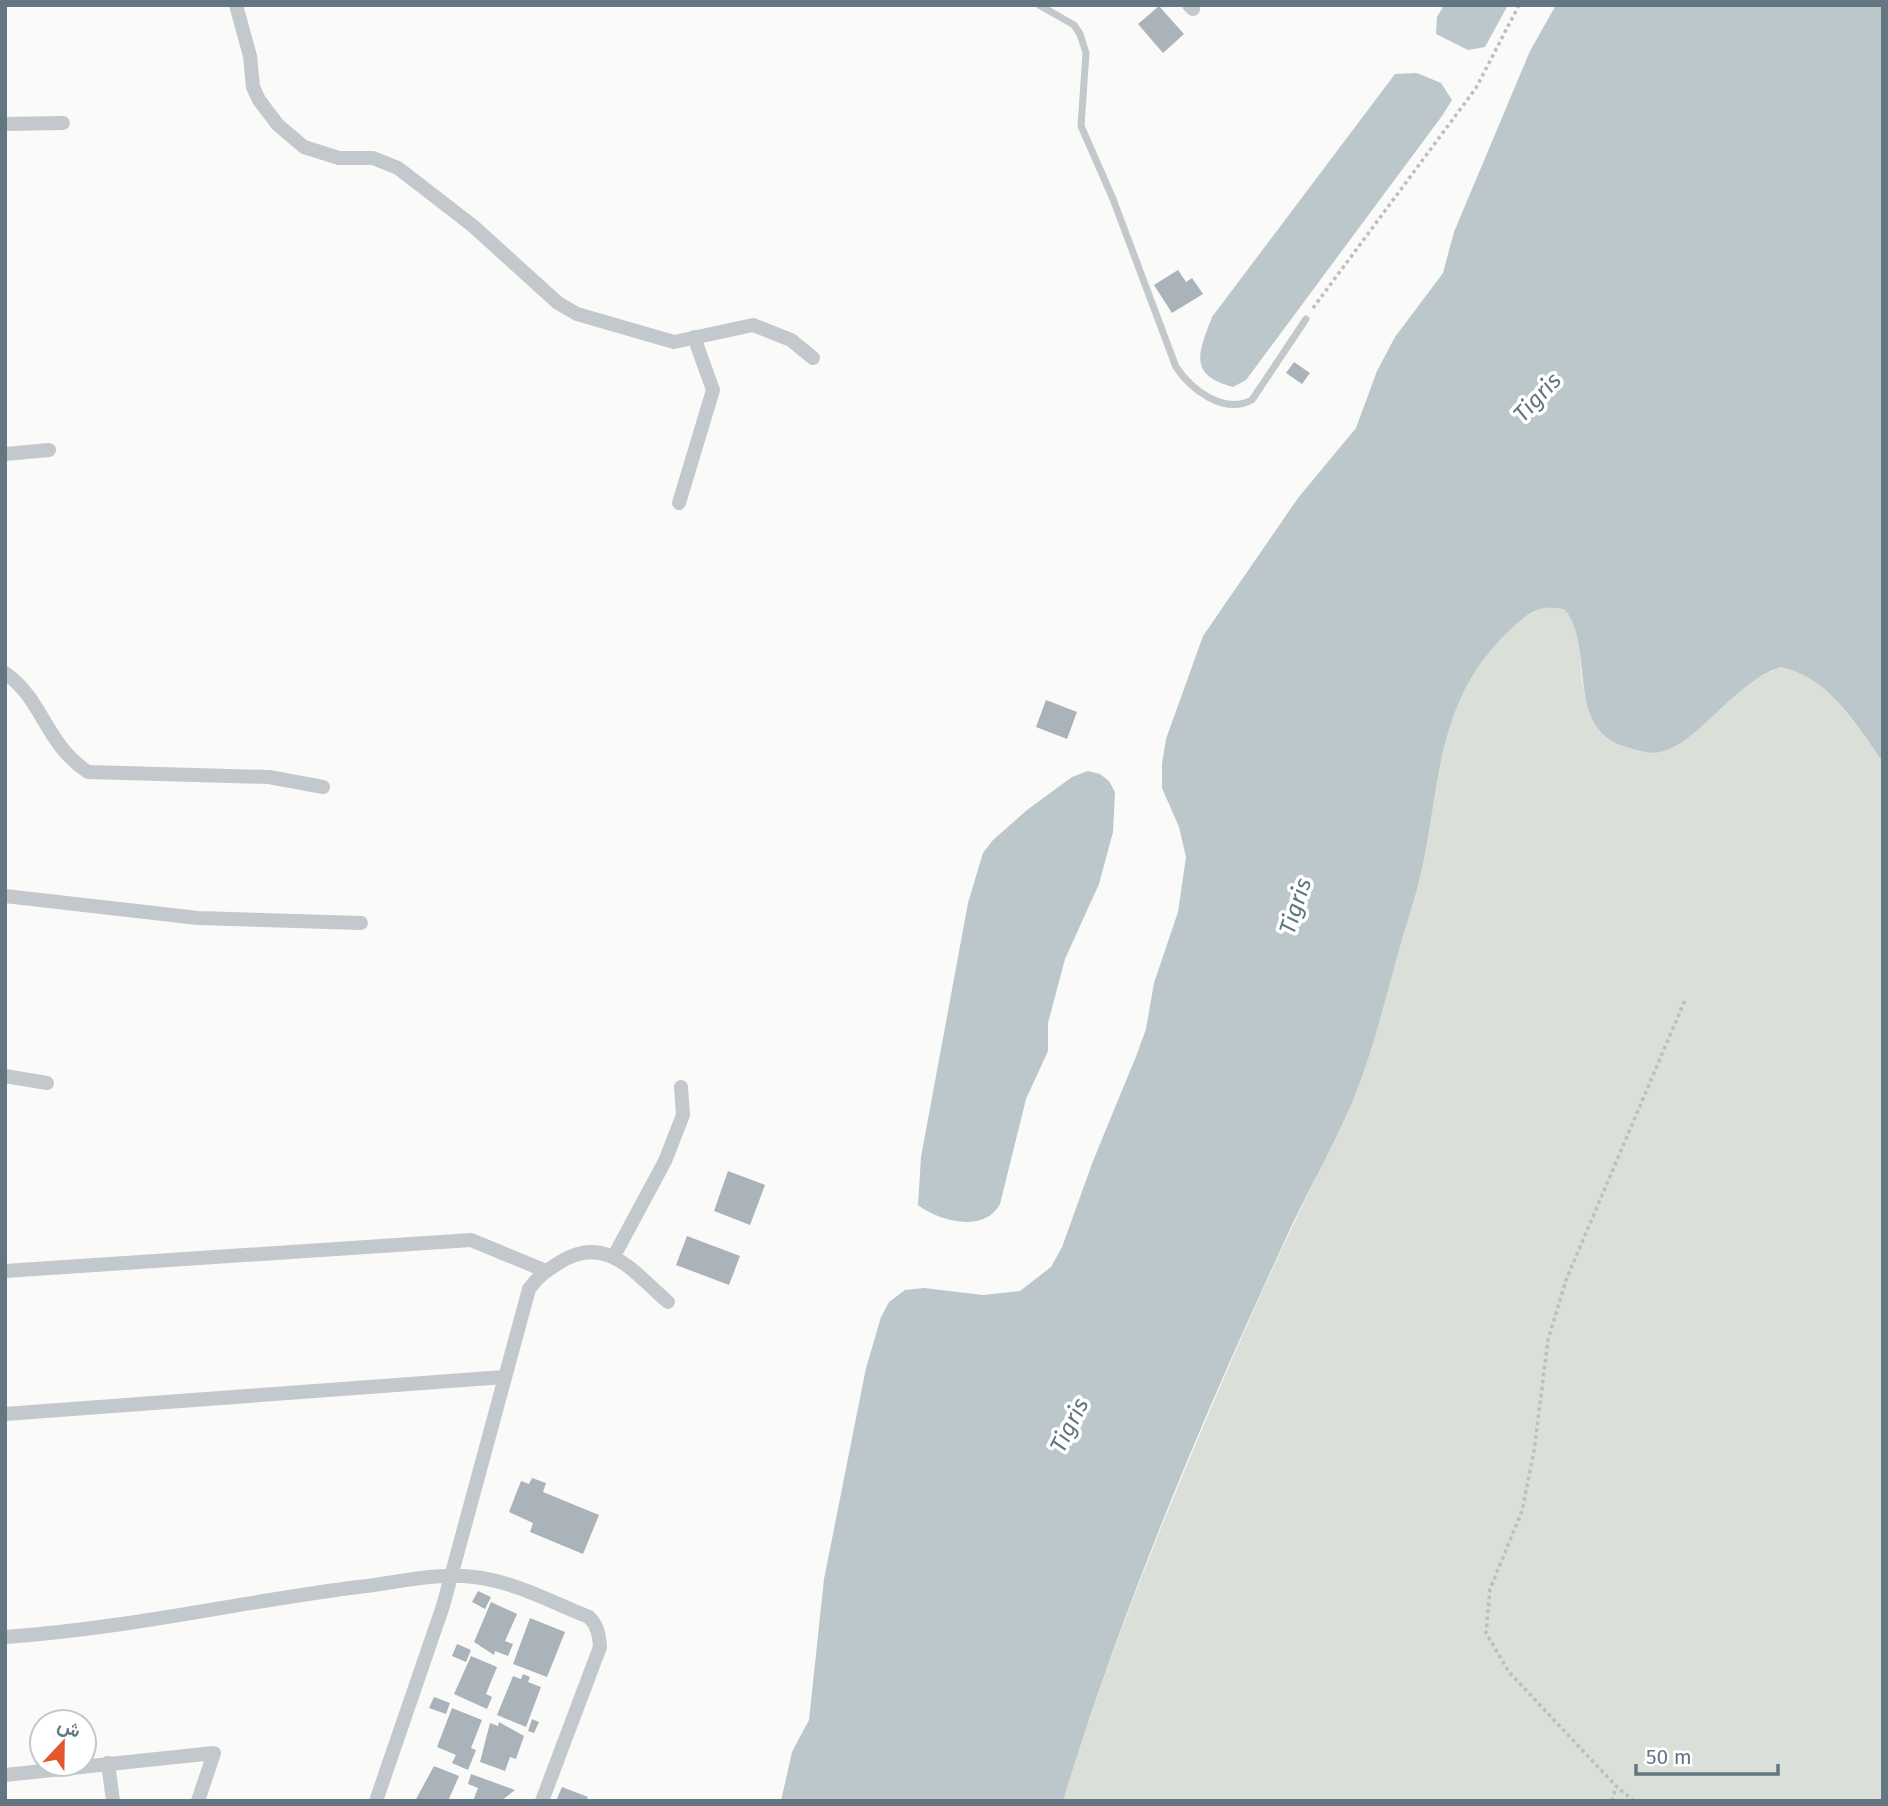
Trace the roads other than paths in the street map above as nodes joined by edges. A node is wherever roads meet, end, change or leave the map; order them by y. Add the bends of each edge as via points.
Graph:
1 (236, 5) edge
2 (1039, 5) edge
3 (63, 123) dead end
4 (5, 124) edge
5 (1306, 319) road end
6 (694, 337) junction
7 (813, 358) dead end
8 (49, 450) dead end
9 (5, 454) edge
10 (679, 503) dead end
11 (5, 673) edge
12 (323, 787) dead end
13 (5, 896) edge
14 (361, 923) dead end
15 (5, 1076) edge
16 (47, 1083) dead end
17 (681, 1087) dead end
18 (614, 1256) junction
19 (5, 1271) edge
20 (546, 1271) junction
21 (668, 1302) dead end
22 (504, 1377) junction
23 (5, 1414) edge
24 (451, 1576) junction
25 (5, 1637) edge
26 (108, 1763) junction
27 (5, 1775) edge
28 (113, 1801) edge
29 (198, 1801) edge
30 (376, 1801) edge
31 (542, 1801) edge

1 - 6 street via 259,100 304,148 339,158 373,158 398,168 577,314 674,342
2 - 5 lane via 1074,25 1080,34 1086,53 1081,126 1186,383 1218,401 1235,405 1252,400
3 - 4 street
6 - 7 street via 752,325 791,340
6 - 10 street via 713,390
8 - 9 street
11 - 12 street via 20,684 67,758 88,772 269,777
13 - 14 street via 198,918
15 - 16 street
17 - 18 street via 683,1115 665,1161
18 - 20 street via 582,1251
18 - 21 street
19 - 20 street via 471,1240
20 - 22 street via 536,1278 524,1301
22 - 23 street
22 - 24 street
24 - 25 street via 327,1591 83,1632
24 - 30 street
24 - 31 street via 476,1577 540,1597 595,1623 600,1647
26 - 27 street
26 - 28 street
26 - 29 street via 214,1753

